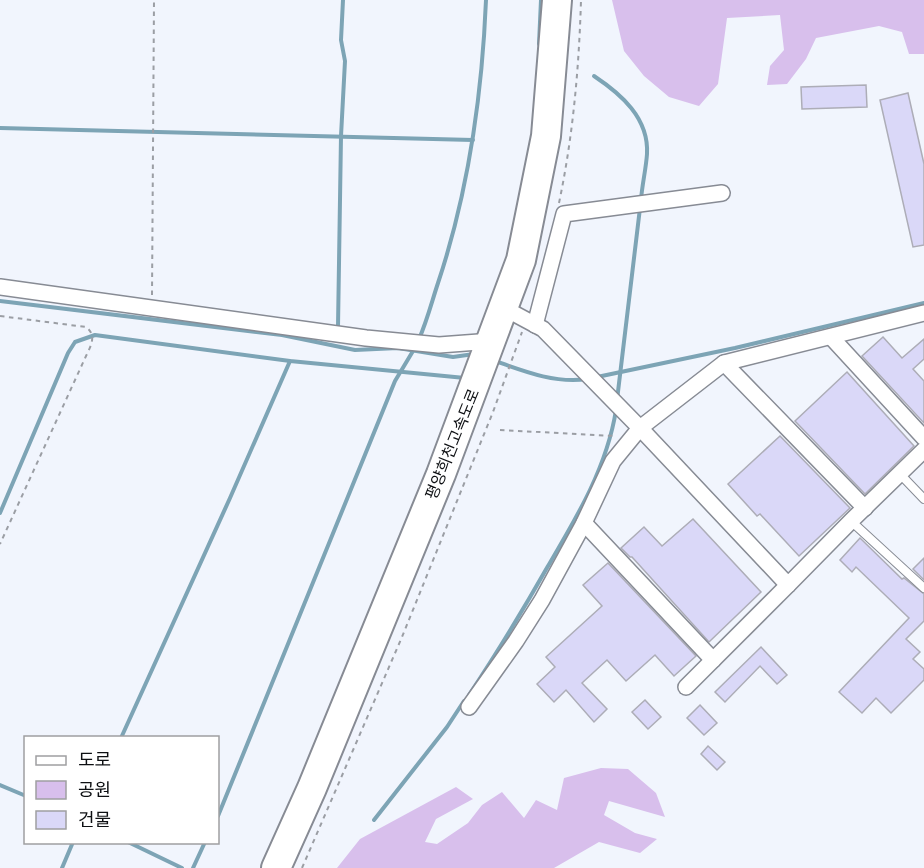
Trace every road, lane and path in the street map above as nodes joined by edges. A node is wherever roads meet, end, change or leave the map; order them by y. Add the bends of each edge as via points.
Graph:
1 (154, 0) edge
2 (557, 0) edge
3 (571, 0) edge
4 (722, 193) dead end
5 (0, 286) edge
6 (153, 307) junction
7 (924, 313) edge
8 (0, 315) edge
9 (525, 319) junction
10 (831, 337) junction
11 (497, 359) junction
12 (724, 363) junction
13 (640, 428) junction
14 (500, 430) dead end
15 (613, 437) dead end
16 (924, 438) edge
17 (924, 450) edge
18 (900, 474) junction
19 (924, 499) edge
20 (865, 508) junction
21 (851, 520) junction
22 (584, 523) junction
23 (0, 544) edge
24 (788, 585) junction
25 (924, 588) edge
26 (713, 660) junction
27 (686, 687) dead end
28 (469, 707) dead end
29 (276, 868) edge
30 (290, 868) edge
31 (302, 868) edge

1 - 6 path
2 - 11 highway, 평양희천고속도로 via 546,136
3 - 9 highway, 평양희천고속도로 via 550,189
4 - 9 street via 564,214
5 - 6 street
6 - 11 street via 366,338 462,345
7 - 10 street
8 - 23 path via 86,327 93,335
9 - 11 highway, 평양희천고속도로
9 - 13 street via 543,329
10 - 12 street
10 - 16 street
11 - 29 highway, 평양희천고속도로 via 441,474
11 - 30 highway, 평양희천고속도로 via 350,738
11 - 31 path via 398,648
12 - 13 street
12 - 20 street
13 - 22 street via 613,461
13 - 24 street
14 - 15 path
17 - 18 street
18 - 19 lane
18 - 20 street
20 - 21 street
21 - 24 street
21 - 25 lane
22 - 26 street
22 - 28 street via 542,600
24 - 26 street
26 - 27 street

